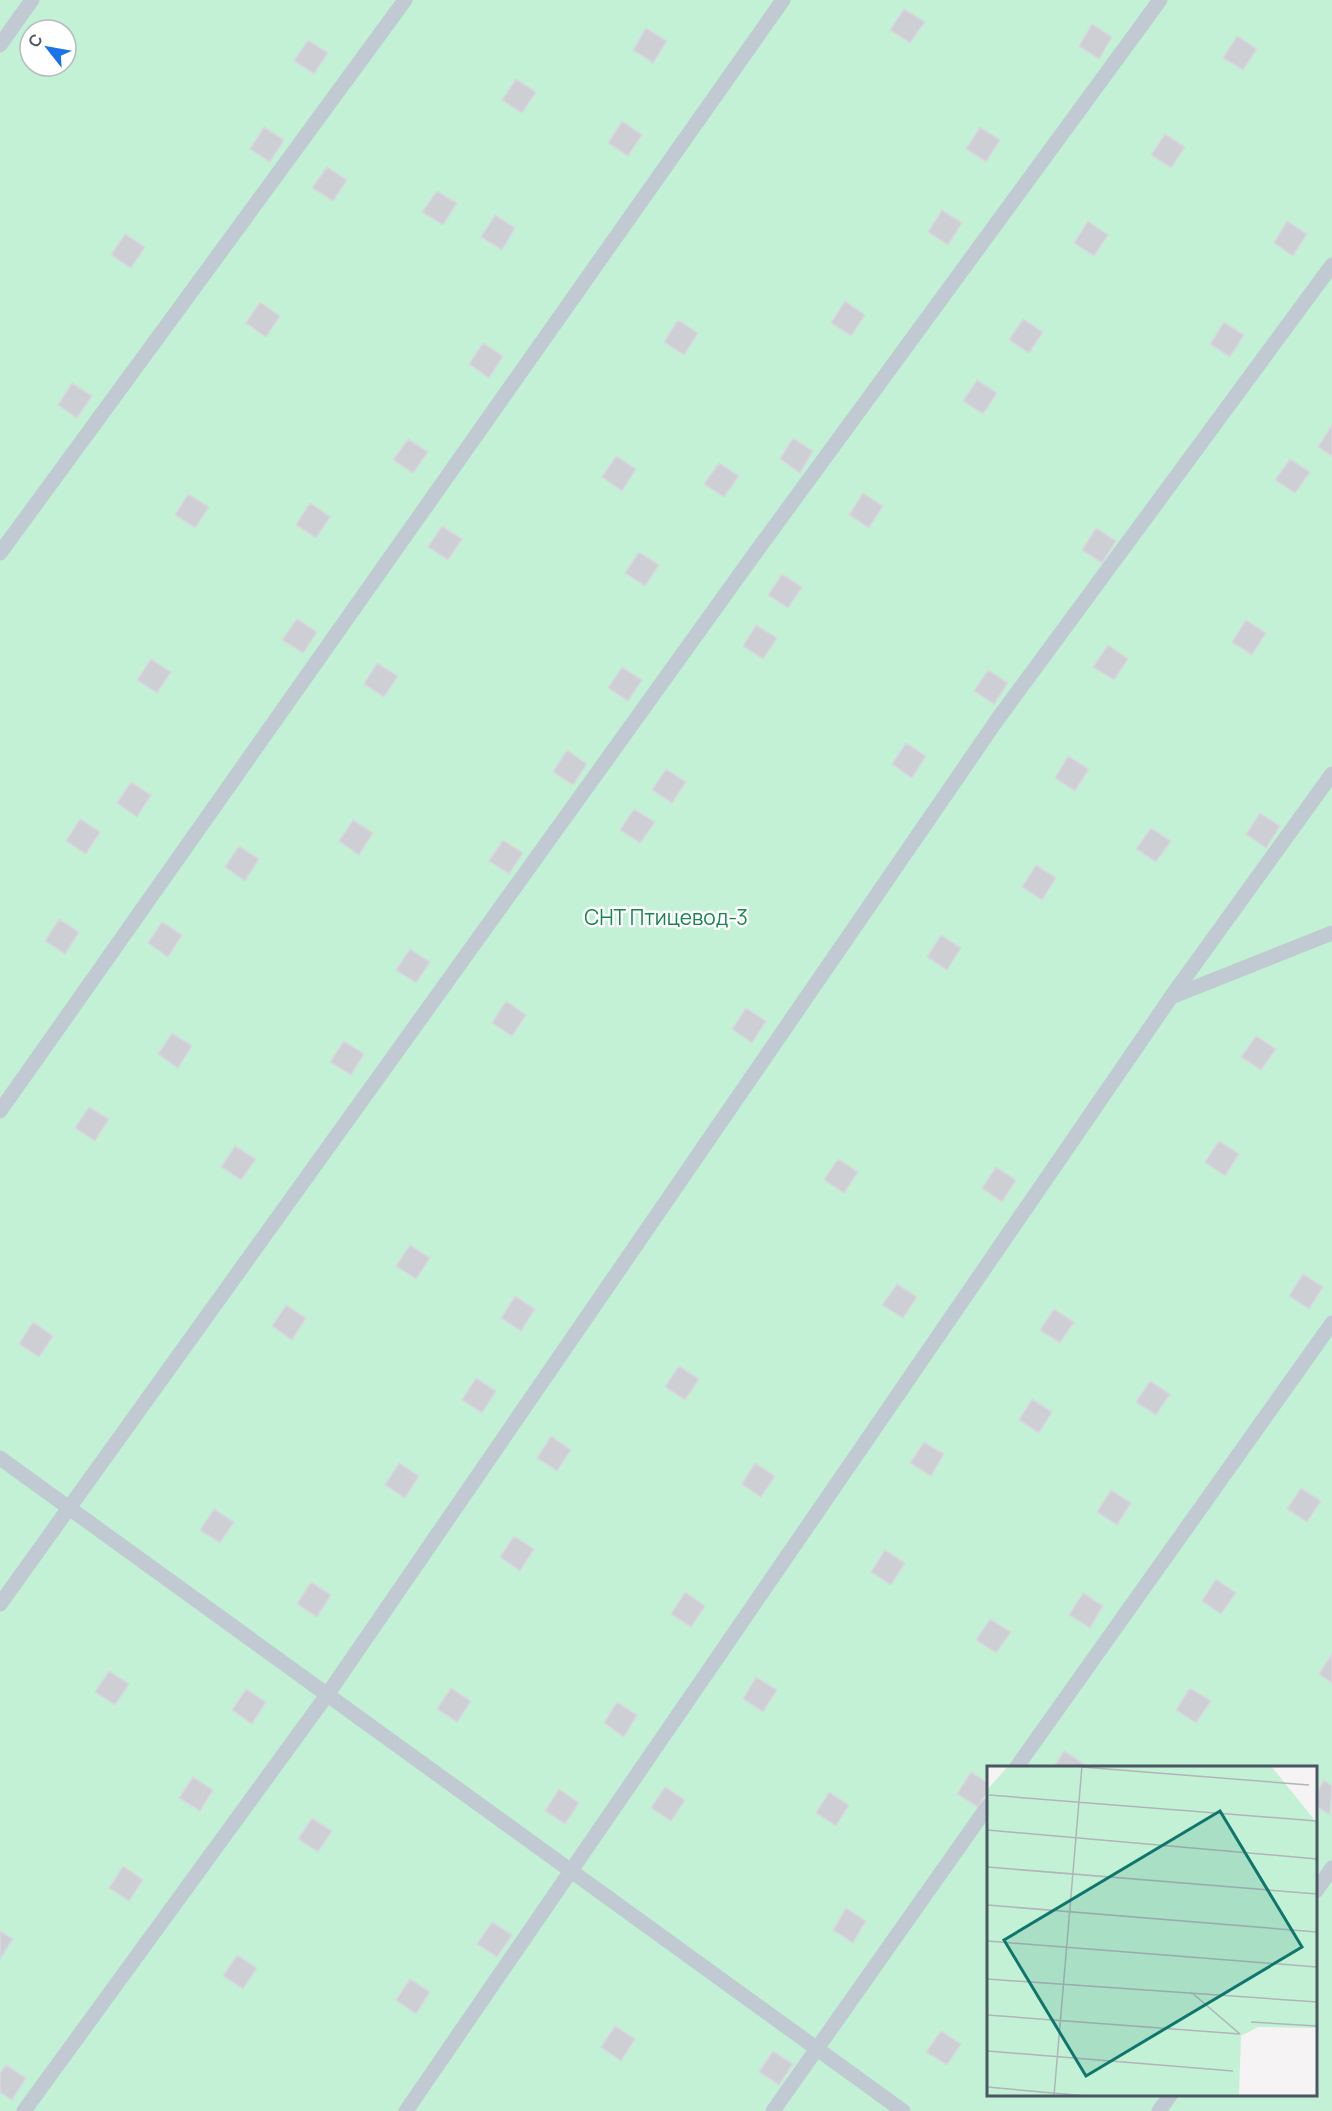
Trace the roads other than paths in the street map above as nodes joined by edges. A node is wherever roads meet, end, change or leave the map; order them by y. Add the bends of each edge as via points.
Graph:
1 (32, 0) edge
2 (405, 0) edge
3 (783, 0) edge
4 (1160, 0) edge
5 (0, 45) edge
6 (1332, 265) edge
7 (0, 553) edge
8 (1332, 774) edge
9 (1332, 933) edge
10 (1171, 997) junction
11 (0, 1111) edge
12 (1332, 1323) edge
13 (0, 1458) edge
14 (68, 1507) junction
15 (0, 1604) edge
16 (327, 1695) junction
17 (1017, 1766) edge
18 (987, 1807) edge
19 (1332, 1868) edge
20 (571, 1873) junction
21 (1317, 1890) edge
22 (816, 2049) junction
23 (1170, 2096) edge
24 (24, 2111) edge
25 (406, 2111) edge
26 (773, 2111) edge
27 (903, 2111) edge
28 (1159, 2111) edge

1 - 5 lane
2 - 7 lane
3 - 11 lane
4 - 14 lane via 746,566
6 - 16 lane via 997,720
8 - 10 lane
9 - 10 lane
10 - 20 lane
12 - 17 lane
13 - 14 lane
14 - 15 lane
14 - 16 lane
16 - 20 lane
16 - 24 lane
18 - 22 lane
19 - 21 lane
20 - 22 lane
20 - 25 lane
22 - 26 lane
22 - 27 lane
23 - 28 lane

